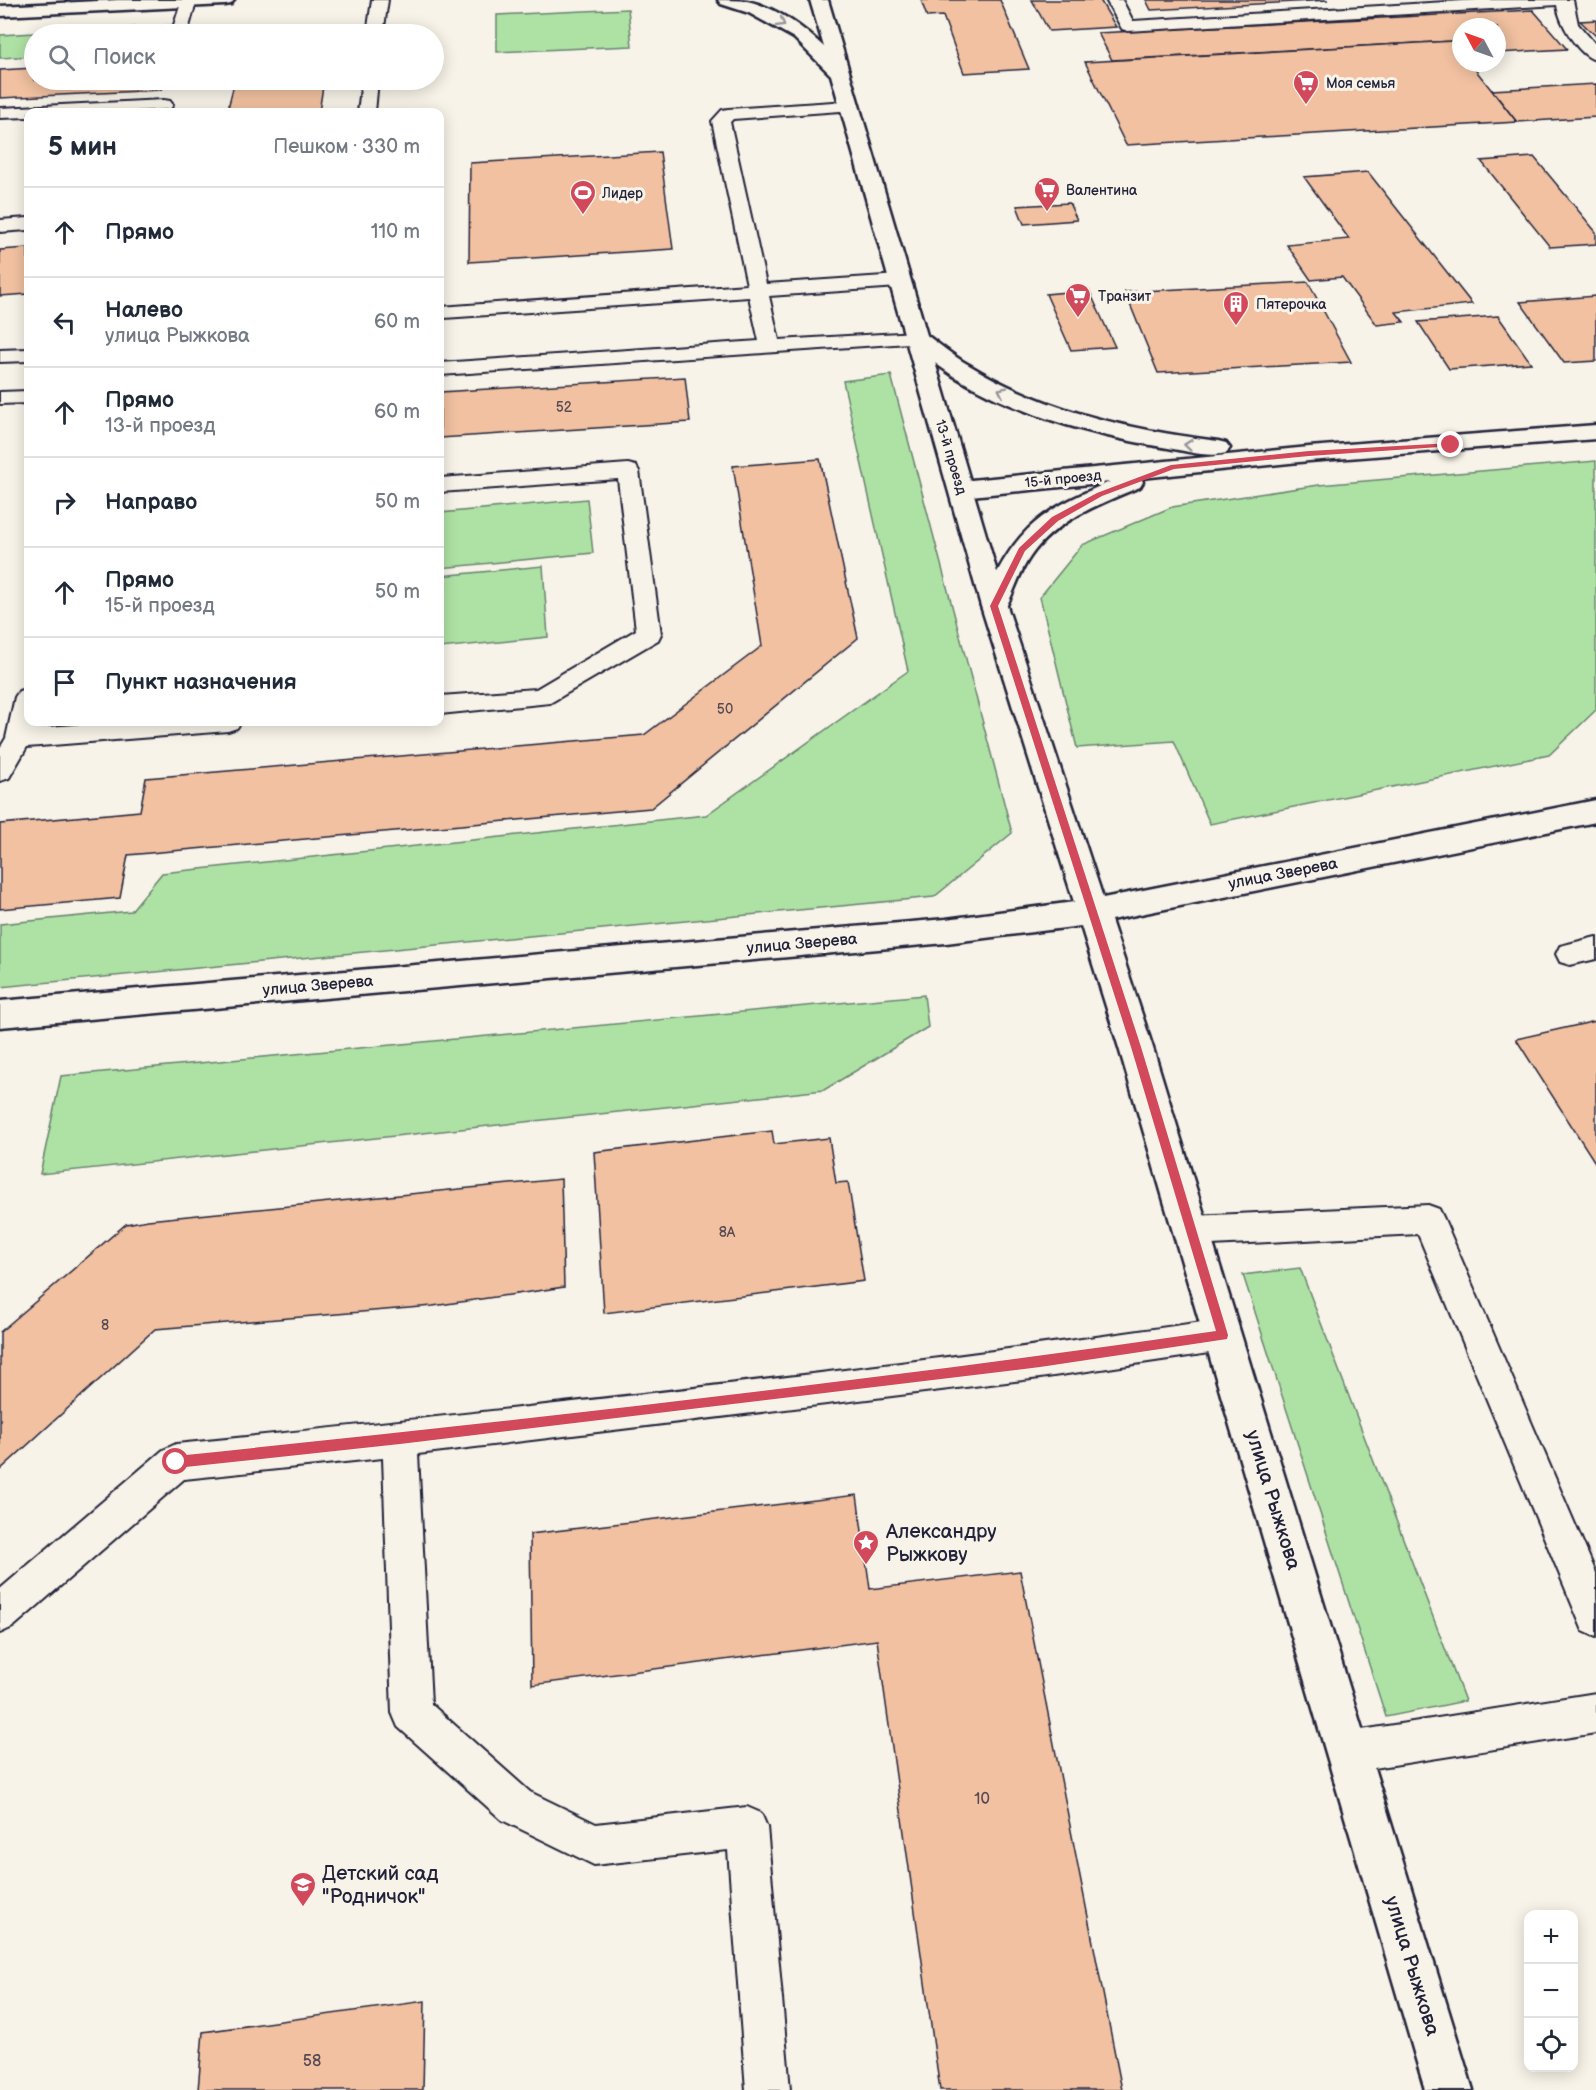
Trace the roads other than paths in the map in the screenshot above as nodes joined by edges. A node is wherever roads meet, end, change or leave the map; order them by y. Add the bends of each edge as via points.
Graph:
1 (225, 0) edge
2 (380, 0) edge
3 (727, 0) edge
4 (819, 0) edge
5 (1114, 0) edge
6 (1557, 0) edge
7 (1565, 0) edge
8 (188, 2) junction
9 (0, 11) edge
10 (182, 24) edge
11 (376, 24) edge
12 (1596, 55) edge
13 (841, 75) junction
14 (369, 90) edge
15 (164, 102) edge
16 (848, 106) junction
17 (75, 108) edge
18 (367, 108) edge
19 (24, 111) edge
20 (0, 113) edge
21 (24, 224) edge
22 (0, 226) edge
23 (899, 281) junction
24 (758, 290) junction
25 (444, 312) dead end
26 (916, 338) junction
27 (770, 346) junction
28 (24, 355) edge
29 (0, 356) edge
30 (444, 369) edge
31 (24, 397) edge
32 (0, 398) edge
33 (1596, 432) edge
34 (1309, 454) junction
35 (1173, 467) junction
36 (444, 485) edge
37 (961, 489) junction
38 (994, 606) junction
39 (444, 705) edge
40 (24, 716) edge
41 (176, 726) edge
42 (19, 738) junction
43 (0, 771) edge
44 (1596, 811) edge
45 (1092, 912) junction
46 (1, 1016) edge
47 (1192, 1231) junction
48 (1223, 1335) junction
49 (400, 1439) junction
50 (0, 1614) edge
51 (1596, 1618) edge
52 (1596, 1713) edge
53 (1349, 1752) junction
54 (768, 2090) edge
55 (1449, 2090) edge

1 - 8 street
2 - 11 lane
3 -> 13 street via 755,9 800,34
4 - 13 street, 13-й проезд
5 - 6 lane via 1128,26
7 - 12 lane via 1570,25
8 - 9 street
8 - 10 lane
13 - 16 street, 13-й проезд
14 - 18 lane
15 - 17 lane
16 - 23 street, 13-й проезд
16 - 24 lane via 728,114 721,121
19 - 20 lane
21 - 22 lane
23 - 24 lane
23 - 26 street, 13-й проезд
24 - 25 lane
24 - 27 lane
26 - 27 lane
34 -> 26 street via 1165,443 1104,429 1057,415 967,374
26 - 37 street, 13-й проезд
27 - 30 lane
28 - 29 lane
31 - 32 lane
33 - 34 street, 15-й проезд
34 - 35 street, 15-й проезд
35 - 37 street, 15-й проезд
35 - 38 street via 1099,494 1055,519 1022,550
36 - 39 lane via 628,471 649,634 541,697
37 - 38 street, 13-й проезд
38 - 45 street, 13-й проезд
40 - 42 lane
41 - 42 lane
42 - 43 lane
44 - 45 street, улица Зверева
45 - 46 street, улица Зверева via 946,931
45 - 47 street, улица Рыжкова
47 - 48 street, улица Рыжкова
47 - 51 lane via 1428,1219
48 - 49 lane via 1028,1364
48 - 53 street, улица Рыжкова
49 - 50 lane via 176,1462
49 - 54 lane via 412,1713 516,1806 594,1845 747,1827
52 - 53 lane
53 - 55 street, улица Рыжкова

